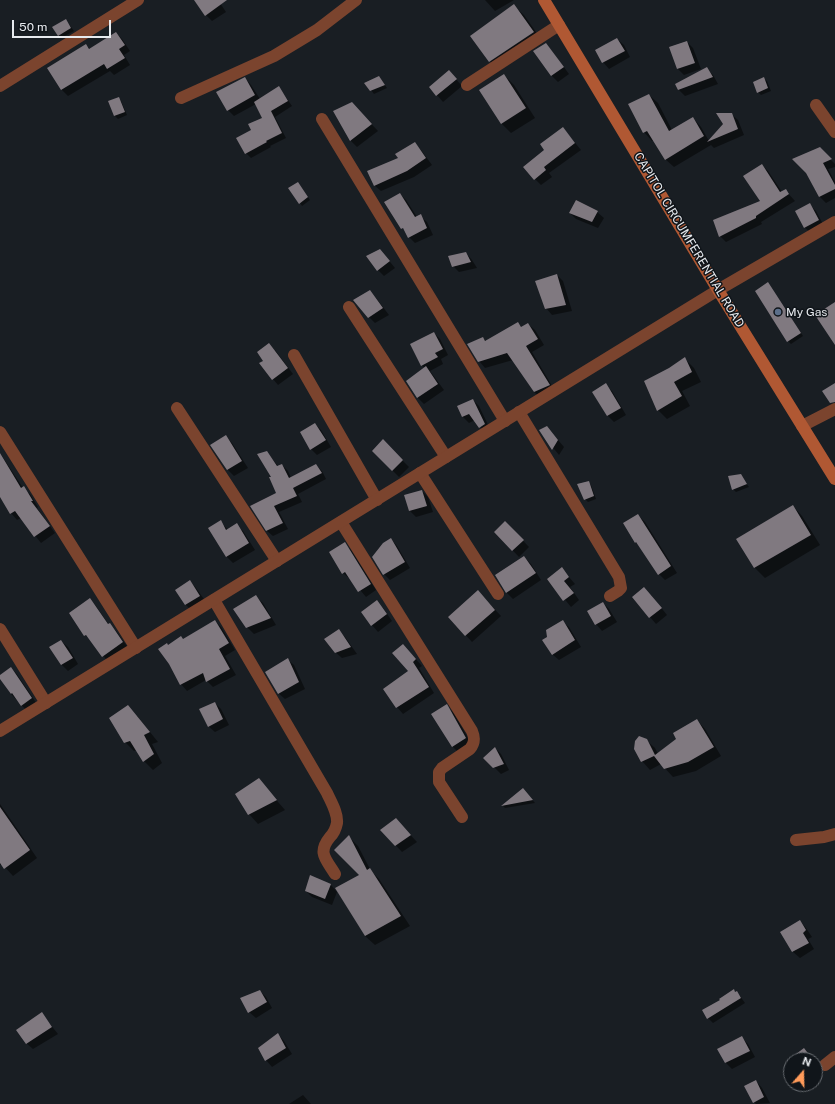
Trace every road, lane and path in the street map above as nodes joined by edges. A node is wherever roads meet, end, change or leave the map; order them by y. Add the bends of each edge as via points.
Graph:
1 (138, 0) edge
2 (356, 0) edge
3 (544, 0) edge
4 (559, 25) junction
5 (467, 85) dead end
6 (0, 86) edge
7 (181, 98) dead end
8 (816, 105) dead end
9 (322, 119) dead end
10 (835, 132) edge
11 (835, 222) edge
12 (718, 290) junction
13 (349, 307) dead end
14 (294, 355) dead end
15 (177, 408) dead end
16 (835, 409) edge
17 (519, 412) junction
18 (505, 421) junction
19 (802, 426) junction
20 (0, 432) edge
21 (446, 458) junction
22 (832, 467) edge
23 (420, 473) junction
24 (835, 479) edge
25 (377, 500) junction
26 (341, 522) junction
27 (277, 561) junction
28 (498, 594) dead end
29 (610, 596) dead end
30 (214, 600) junction
31 (0, 629) edge
32 (136, 648) junction
33 (46, 703) junction
34 (0, 731) edge
35 (462, 816) dead end
36 (835, 834) edge
37 (796, 840) dead end
38 (335, 874) dead end
39 (835, 1057) edge
40 (824, 1065) dead end

1 - 6 street
2 - 7 street via 317,30 274,56
3 - 4 main road, CAPITOL CIRCUMFERENTIAL ROAD
4 - 5 street
4 - 12 main road, CAPITOL CIRCUMFERENTIAL ROAD
8 - 10 street
9 - 18 street
11 - 12 street
12 - 17 street
12 - 19 main road, CAPITOL CIRCUMFERENTIAL ROAD
13 - 21 street
14 - 25 street
15 - 27 street
16 - 19 street
17 - 18 street
17 - 29 street via 619,576 621,588
18 - 21 street
19 - 22 main road, CAPITOL CIRCUMFERENTIAL ROAD
20 - 32 street
21 - 23 street
22 - 24 main road, CAPITOL CIRCUMFERENTIAL ROAD
23 - 25 street
23 - 28 street
25 - 26 street
26 - 27 street
26 - 35 street via 475,737 473,746 442,768 438,777 438,782
27 - 30 street
30 - 32 street
30 - 38 street via 327,793 337,823 323,849 324,856
31 - 33 street
32 - 33 street
33 - 34 street
36 - 37 street
39 - 40 street

